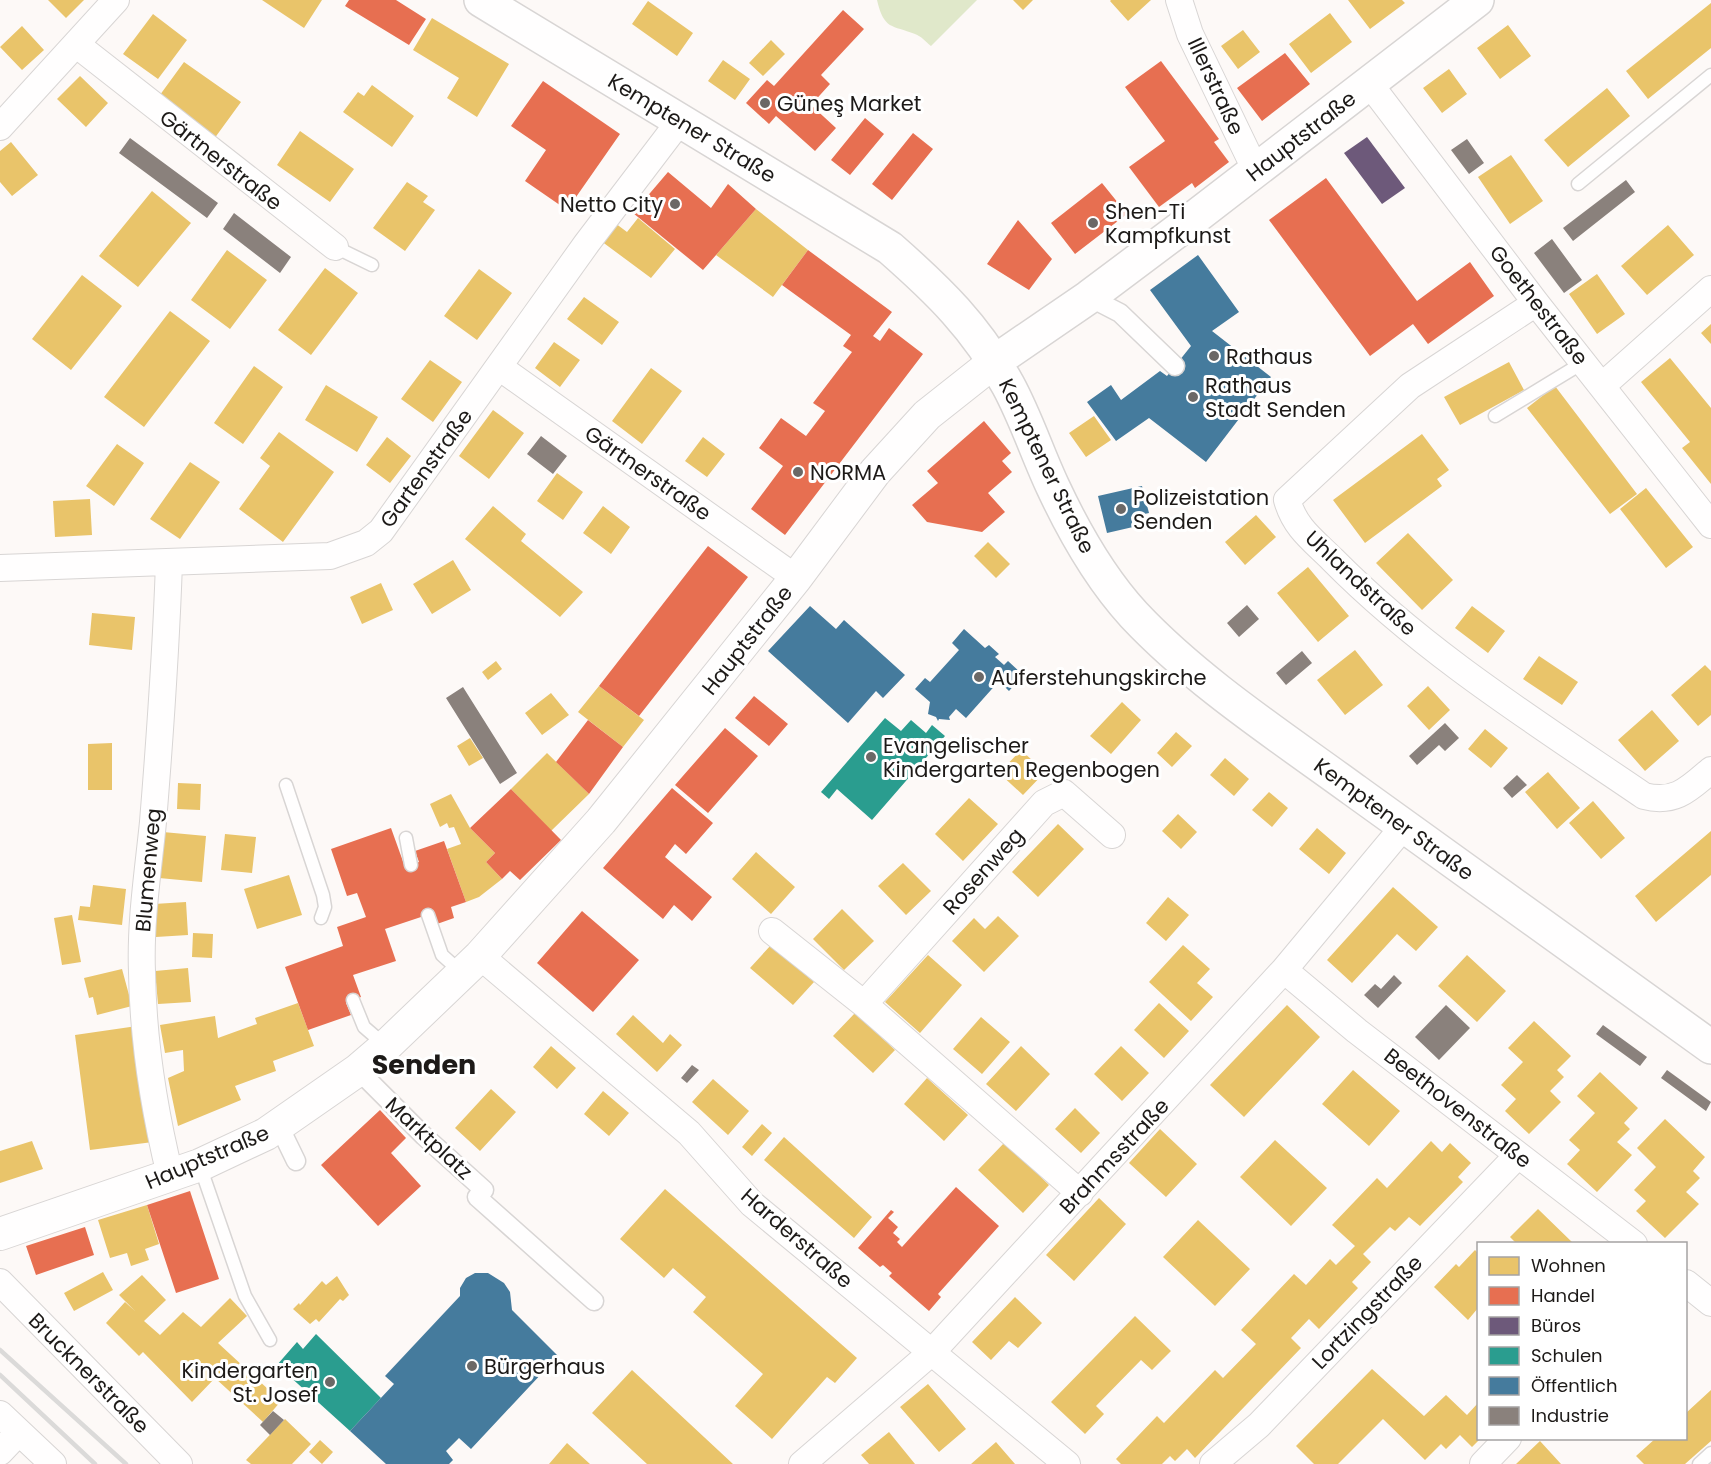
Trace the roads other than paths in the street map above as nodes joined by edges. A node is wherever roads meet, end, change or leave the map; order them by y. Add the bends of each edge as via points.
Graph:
1 (116, 0) edge
2 (481, 0) edge
3 (1179, 0) edge
4 (1477, 0) edge
5 (77, 45) junction
6 (1711, 75) edge
7 (1370, 83) junction
8 (679, 122) junction
9 (0, 127) edge
10 (1256, 171) junction
11 (1578, 184) dead end
12 (335, 247) joint
13 (372, 265) dead end
14 (1711, 289) edge
15 (1089, 297) junction
16 (1536, 303) junction
17 (994, 362) junction
18 (1584, 362) junction
19 (1175, 366) dead end
20 (499, 367) junction
21 (1603, 385) junction
22 (1496, 416) dead end
23 (1711, 525) edge
24 (169, 563) junction
25 (0, 568) edge
26 (796, 578) junction
27 (1711, 770) edge
28 (286, 785) dead end
29 (1404, 826) junction
30 (1112, 835) dead end
31 (406, 838) dead end
32 (411, 865) dead end
33 (428, 915) dead end
34 (321, 918) dead end
35 (772, 931) dead end
36 (472, 965) junction
37 (1284, 970) junction
38 (353, 1000) dead end
39 (864, 1004) junction
40 (386, 1046) junction
41 (1711, 1047) edge
42 (358, 1070) junction
43 (279, 1126) junction
44 (1518, 1155) junction
45 (296, 1161) dead end
46 (200, 1165) junction
47 (170, 1175) junction
48 (1080, 1193) junction
49 (0, 1234) edge
50 (1631, 1242) edge
51 (0, 1282) edge
52 (1687, 1284) edge
53 (594, 1301) dead end
54 (1711, 1303) edge
55 (270, 1340) dead end
56 (932, 1352) junction
57 (0, 1414) edge
58 (18, 1432) junction
59 (1506, 1440) edge
60 (0, 1452) edge
61 (1711, 1453) edge
62 (53, 1464) edge
63 (179, 1464) edge
64 (802, 1464) edge
65 (1067, 1464) edge
66 (1213, 1464) edge
67 (1483, 1464) edge
68 (1699, 1464) edge

1 - 5 street
2 - 8 main road, Kemptener Straße
3 - 10 street, Illerstraße via 1190,34
4 - 7 main road, Hauptstraße
5 - 9 street
5 - 12 street, Gärtnerstraße
6 - 11 lane
7 - 10 main road, Hauptstraße
7 - 16 street, Goethestraße
8 - 17 main road, Kemptener Straße via 890,248 964,318
8 - 20 street, Gartenstraße
10 - 15 main road, Hauptstraße
12 - 13 lane, Gärtnerstraße
14 - 21 street
15 - 17 main road, Hauptstraße
15 - 19 street via 1120,314
16 - 18 street, Goethestraße
16 - 27 street, Uhlandstraße via 1410,386 1287,500 1292,519 1365,593 1467,675 1644,796 1659,800 1686,792
17 - 26 street, Hauptstraße via 927,415 875,472
17 - 29 main road, Kemptener Straße via 1018,405 1078,537 1134,615 1254,717
18 - 21 street, Goethestraße
18 - 22 lane
20 - 24 street, Gartenstraße via 381,531 366,543 330,556
20 - 26 street, Gärtnerstraße
21 - 23 street, Goethestraße
24 - 25 street, Gartenstraße
24 - 47 street, Blumenweg via 141,972 149,1073
26 - 36 street, Hauptstraße via 613,807
28 - 34 lane via 323,895 325,907
29 - 37 street, Brahmsstraße
29 - 41 main road, Kemptener Straße
30 - 39 street, Rosenweg via 1064,793 1044,803
31 - 32 lane
33 - 36 lane via 442,955
35 - 39 street
36 - 40 street, Hauptstraße
36 - 56 street, Harderstraße via 689,1133 752,1204
37 - 44 street, Beethovenstraße
37 - 48 street, Brahmsstraße
38 - 40 lane via 364,1027
39 - 48 street
40 - 42 street, Hauptstraße
42 - 43 street, Hauptstraße
42 - 53 street, Marktplatz via 484,1190 477,1197
43 - 45 street
43 - 46 street, Hauptstraße
44 - 50 street, Beethovenstraße
44 - 66 street, Lortzingstraße via 1259,1425
46 - 47 street, Hauptstraße
46 - 55 lane via 245,1296
47 - 49 street, Hauptstraße
48 - 56 street, Brahmsstraße
51 - 63 street, Brucknerstraße
52 - 54 street
56 - 64 street, Brahmsstraße
56 - 65 street, Harderstraße
57 - 58 street
58 - 60 street
58 - 62 street
59 - 67 street
61 - 68 lane

